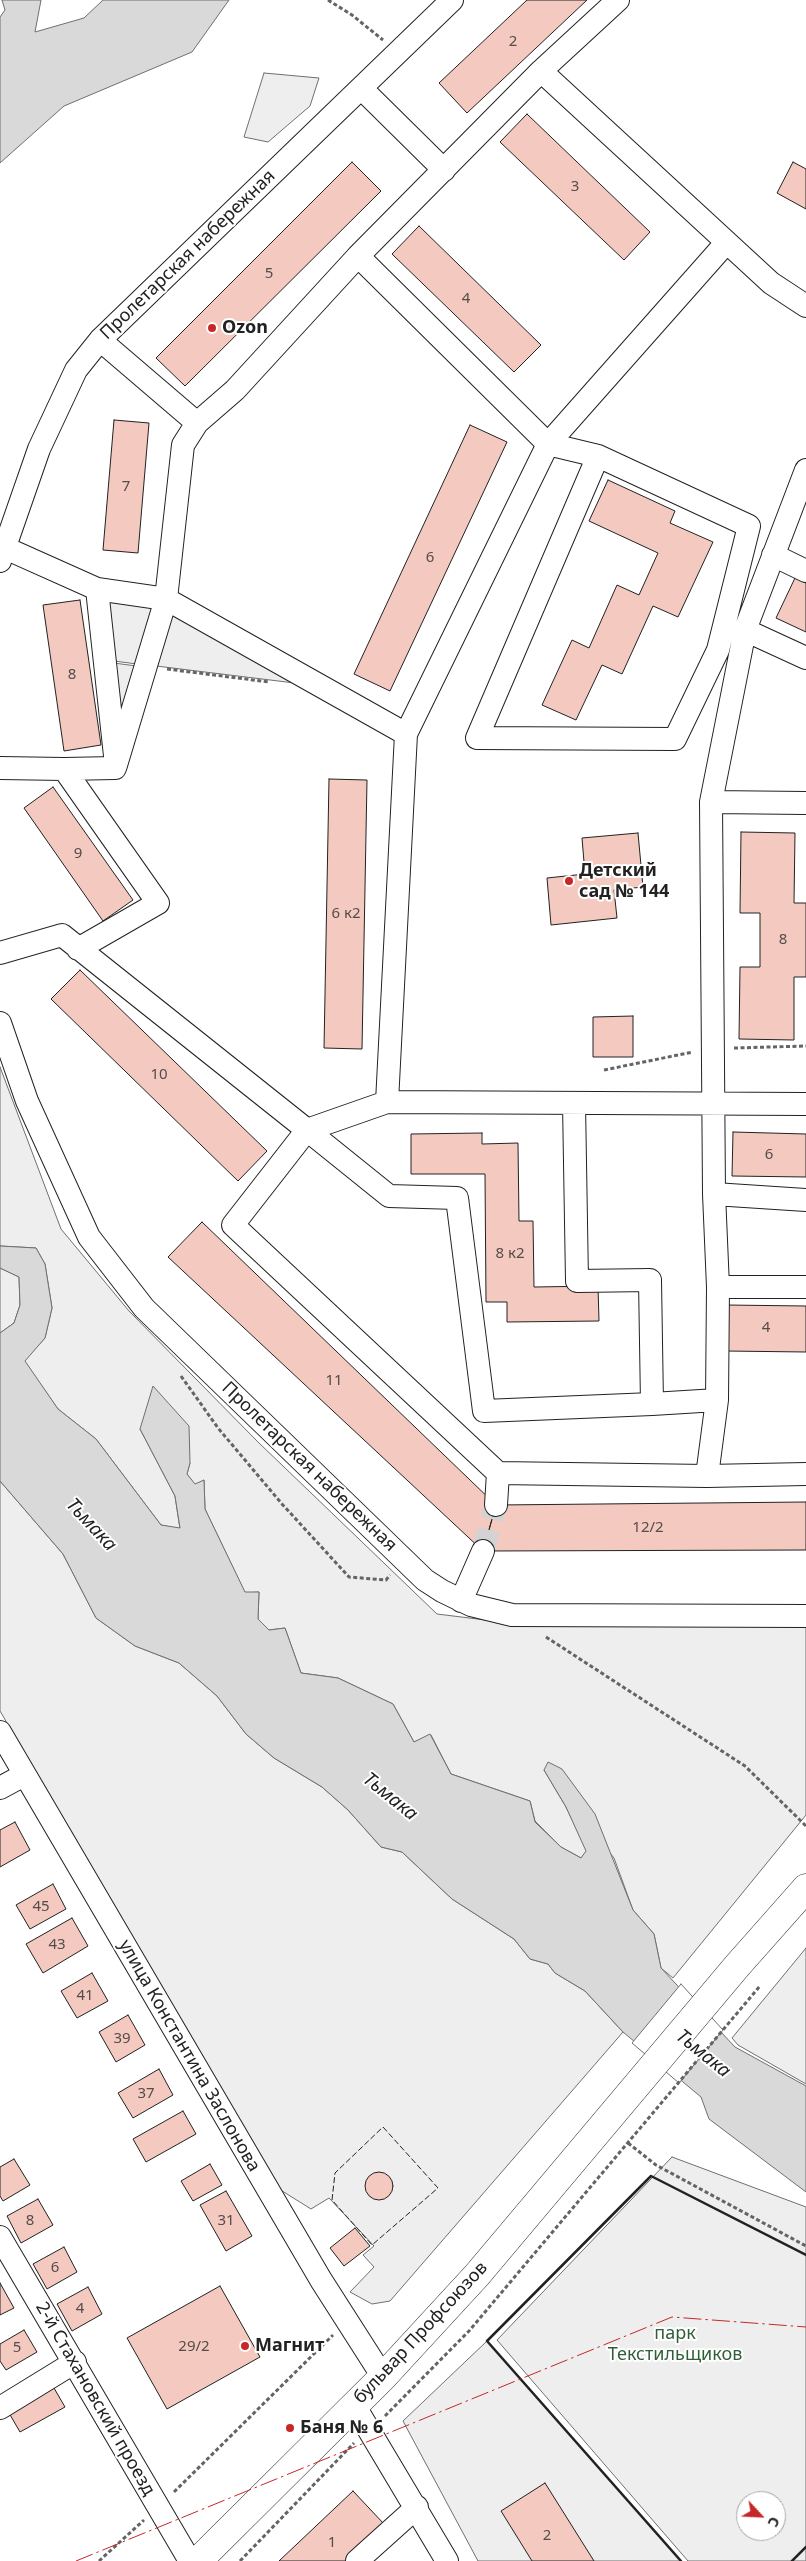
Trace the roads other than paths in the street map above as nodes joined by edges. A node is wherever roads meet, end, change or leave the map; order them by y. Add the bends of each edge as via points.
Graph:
1 (452, 0) edge
2 (618, 0) edge
3 (541, 71) junction
4 (361, 88) junction
5 (444, 170) junction
6 (726, 243) junction
7 (358, 256) junction
8 (806, 306) edge
9 (100, 340) junction
10 (196, 423) junction
11 (548, 444) junction
12 (598, 456) junction
13 (806, 470) edge
14 (2, 554) edge
15 (773, 555) junction
16 (806, 570) edge
17 (97, 590) junction
18 (166, 600) junction
19 (745, 630) junction
20 (806, 658) edge
21 (406, 734) junction
22 (116, 765) junction
23 (0, 768) edge
24 (64, 769) junction
25 (711, 802) junction
26 (806, 804) edge
27 (78, 949) junction
28 (0, 953) edge
29 (0, 1023) edge
30 (387, 1102) junction
31 (714, 1103) junction
32 (574, 1104) junction
33 (806, 1104) edge
34 (307, 1130) junction
35 (714, 1194) junction
36 (806, 1200) edge
37 (806, 1286) edge
38 (718, 1287) junction
39 (717, 1400) junction
40 (652, 1404) junction
41 (498, 1472) junction
42 (806, 1474) edge
43 (707, 1476) junction
44 (496, 1506) tunnel mouth
45 (483, 1551) tunnel mouth
46 (461, 1601) junction
47 (806, 1616) edge
48 (0, 1732) edge
49 (24, 1775) junction
50 (0, 1788) edge
51 (806, 1888) edge
52 (0, 2237) edge
53 (75, 2362) junction
54 (383, 2377) junction
55 (354, 2405) junction
56 (0, 2408) edge
57 (416, 2507) junction
58 (190, 2561) edge
59 (198, 2561) edge
60 (358, 2561) edge
61 (447, 2561) edge

1 - 4 street, Пролетарская набережная
2 - 3 street
3 - 5 street
3 - 6 street
4 - 5 street
4 - 9 street, Пролетарская набережная
5 - 7 street
6 - 8 street via 771,283
6 - 11 street
7 - 10 street via 235,390
7 - 11 street
9 - 10 street
9 - 14 street, Пролетарская набережная via 76,370 39,449
10 - 18 street via 183,445
11 - 12 street
11 - 21 street
12 - 12 street via 749,526 718,650 675,739 477,738
13 - 15 street
14 - 17 street
15 - 16 street
15 - 19 street
17 - 18 street
17 - 22 street
18 - 21 street
18 - 22 street
19 - 20 street
19 - 25 street
21 - 30 street
22 - 24 street via 114,768
23 - 24 street
24 - 27 street via 158,903
25 - 26 street
25 - 31 street
27 - 28 street via 62,935
27 - 34 street
29 - 46 street, Пролетарская набережная via 27,1101 89,1237 144,1308 417,1573 442,1592
30 - 32 street
30 - 34 street
31 - 32 street
31 - 33 street
31 - 35 street
32 - 40 street via 577,1281 650,1280
34 - 40 street via 390,1196 457,1198 484,1410
34 - 41 street via 233,1225
35 - 36 street
35 - 38 street
37 - 38 street
38 - 39 street
39 - 40 street
39 - 43 street
41 - 43 street
41 - 44 street
42 - 43 street
45 - 46 street
46 - 47 street, Пролетарская набережная via 512,1615
48 - 49 street, улица Константина Заслонова
49 - 50 street
49 - 54 street, улица Константина Заслонова via 321,2280
51 - 54 main road, бульвар Профсоюзов via 477,2276
52 - 53 street, 2-й Стахановский проезд
53 - 56 street
53 - 58 street, 2-й Стахановский проезд
54 - 55 main road, бульвар Профсоюзов
55 - 57 street
55 - 59 main road, бульвар Профсоюзов
57 - 60 street
57 - 61 street

